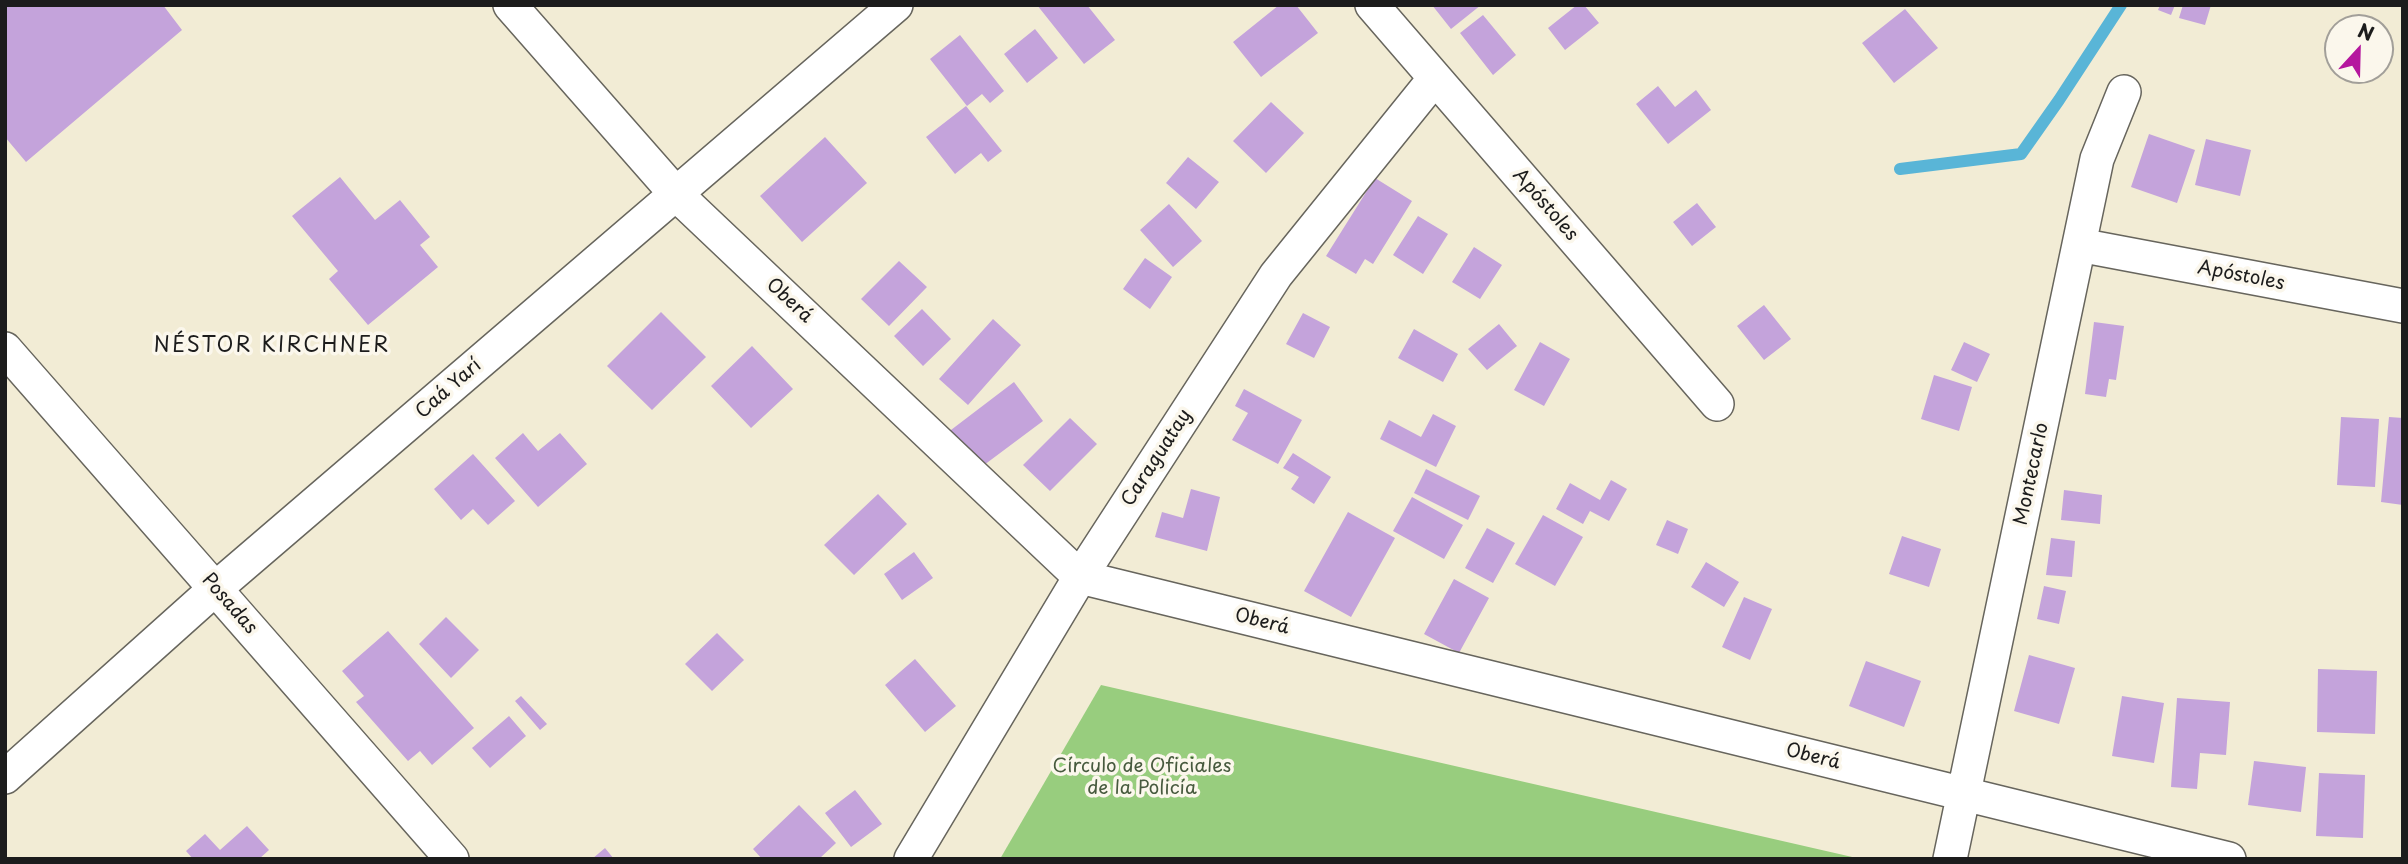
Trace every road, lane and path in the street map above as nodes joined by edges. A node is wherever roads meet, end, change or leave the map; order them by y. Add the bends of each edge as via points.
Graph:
1 (510, 5) edge
2 (896, 5) edge
3 (1372, 5) edge
4 (1435, 78) junction
5 (2124, 92) dead end
6 (676, 194) junction
7 (2079, 245) junction
8 (2403, 306) edge
9 (5, 349) edge
10 (1717, 404) dead end
11 (1080, 577) junction
12 (215, 589) junction
13 (5, 777) edge
14 (1966, 794) junction
15 (452, 859) edge
16 (911, 859) edge
17 (1950, 859) edge
18 (2229, 859) edge

1 - 6 street, Oberá
2 - 6 street, Caá Yarí
3 - 4 street, Apóstoles
4 - 10 street, Apóstoles
4 - 11 street, Caraguatay via 1276,275
5 - 7 street, Montecarlo via 2097,159
6 - 11 street, Oberá
6 - 12 street, Caá Yarí
7 - 8 street, Apóstoles
7 - 14 street, Montecarlo
9 - 12 street, Posadas
11 - 14 street, Oberá
11 - 16 street, Caraguatay
12 - 13 street, Caá Yarí
12 - 15 street, Posadas
14 - 17 street, Montecarlo
14 - 18 street, Oberá

